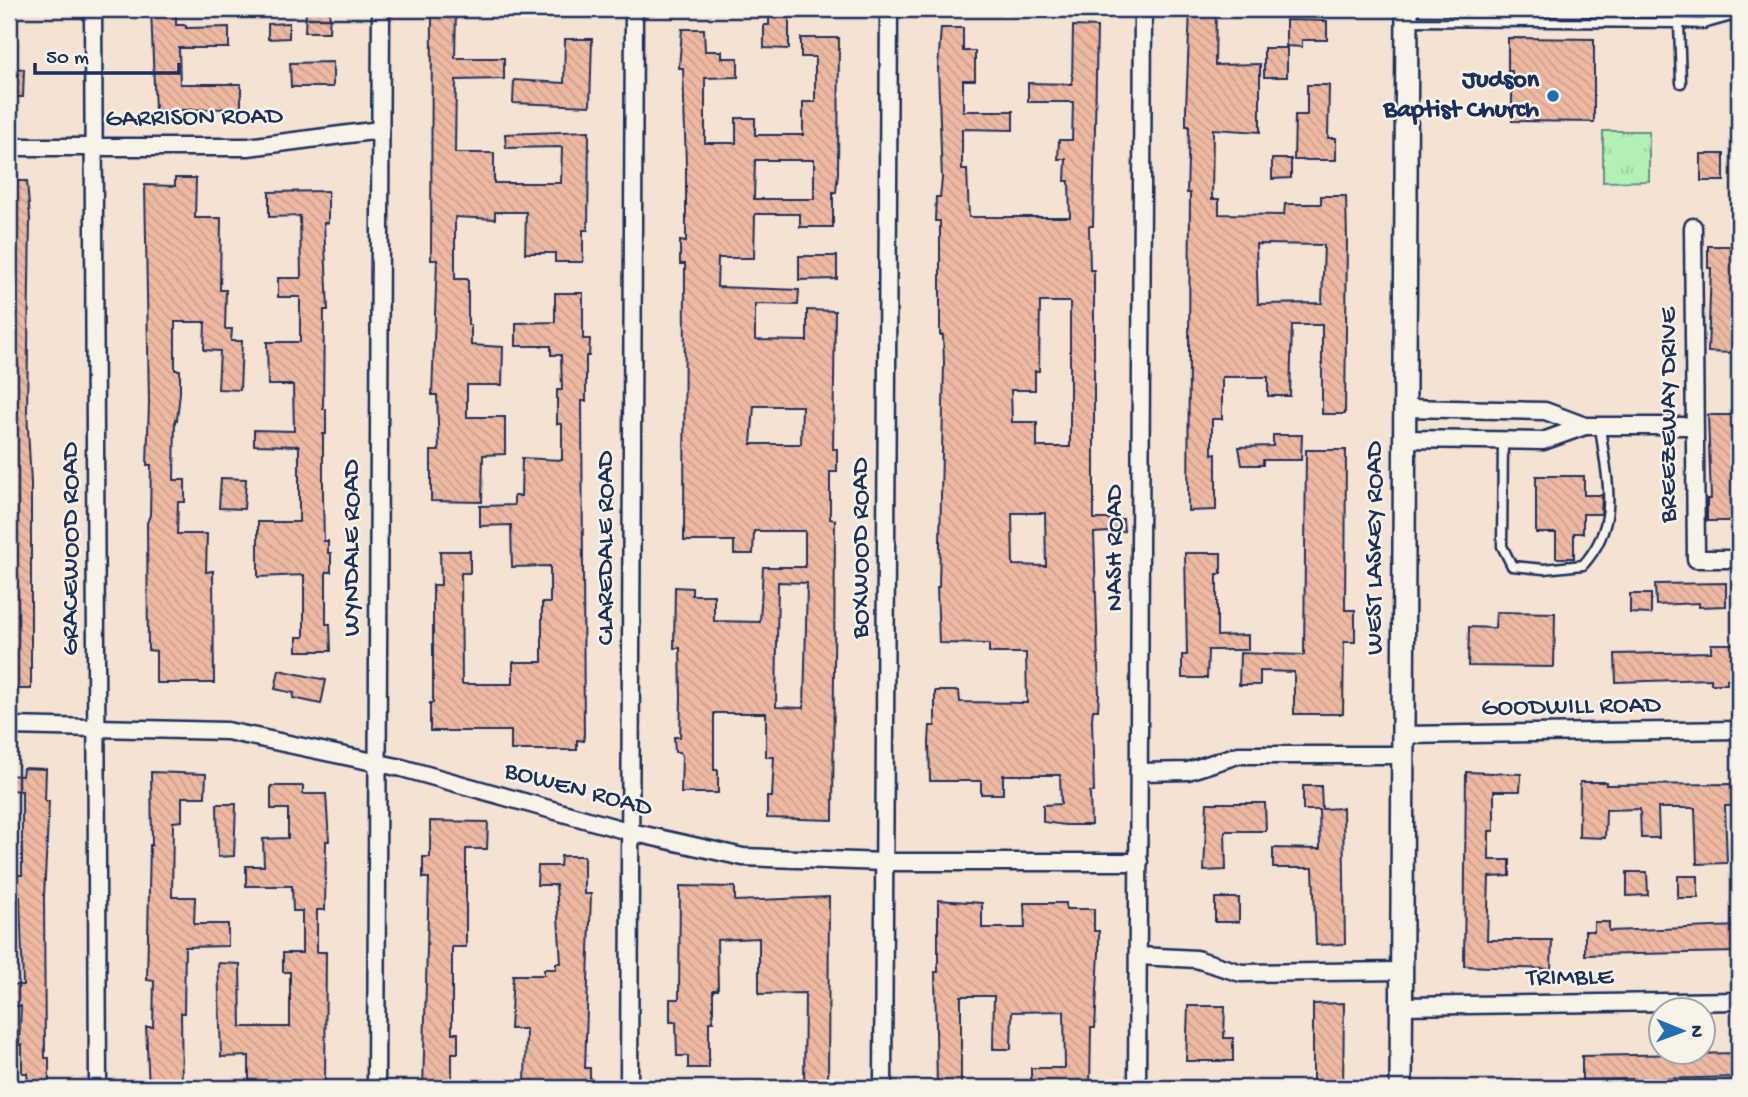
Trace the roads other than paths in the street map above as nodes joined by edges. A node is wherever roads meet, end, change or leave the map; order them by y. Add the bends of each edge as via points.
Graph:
1 (93, 9) edge
2 (381, 9) edge
3 (634, 9) edge
4 (889, 9) edge
5 (1143, 9) edge
6 (1739, 14) edge
7 (1407, 15) edge
8 (1679, 23) junction
9 (1681, 83) dead end
10 (380, 130) junction
11 (95, 146) junction
12 (9, 147) edge
13 (1693, 227) dead end
14 (1405, 408) junction
15 (1593, 426) junction
16 (1695, 426) junction
17 (1404, 439) junction
18 (1503, 440) junction
19 (1739, 559) edge
20 (9, 726) edge
21 (97, 727) junction
22 (1739, 730) edge
23 (1404, 745) junction
24 (376, 764) junction
25 (1140, 772) junction
26 (631, 832) junction
27 (886, 862) junction
28 (1139, 862) junction
29 (1139, 956) junction
30 (1402, 971) junction
31 (1739, 1001) edge
32 (1401, 1006) junction
33 (97, 1088) edge
34 (376, 1088) edge
35 (629, 1088) edge
36 (883, 1088) edge
37 (1138, 1088) edge
38 (1401, 1088) edge

1 - 11 street, GRACEWOOD ROAD
2 - 10 street, WYNDALE ROAD
3 - 26 street, CLAREDALE ROAD
4 - 27 street, BOXWOOD ROAD
5 - 25 street, NASH ROAD
6 - 8 lane via 1703,24
7 - 8 lane
7 - 14 main road, WEST LASKEY ROAD
8 - 9 lane
10 - 11 street, GARRISON ROAD via 248,147
10 - 24 street, WYNDALE ROAD
11 - 12 street, GARRISON ROAD
11 - 21 street, GRACEWOOD ROAD
13 - 16 street, BREEZEWAY DRIVE
14 - 15 street via 1545,411
14 - 17 main road, WEST LASKEY ROAD
15 - 16 street
15 - 18 street via 1543,441
15 - 18 lane via 1607,490 1607,527 1599,547 1583,565 1511,566 1502,545
16 - 19 street, BREEZEWAY DRIVE via 1696,559
17 - 18 street
17 - 23 main road, WEST LASKEY ROAD
20 - 21 street, BOWEN ROAD
21 - 24 street, BOWEN ROAD via 228,731
21 - 33 street, GRACEWOOD ROAD
22 - 23 street, GOODWILL ROAD
23 - 25 street, GOODWILL ROAD via 1238,755 1188,771
23 - 30 main road, WEST LASKEY ROAD
24 - 26 street, BOWEN ROAD
24 - 34 street, WYNDALE ROAD
25 - 28 street, NASH ROAD
26 - 27 street, BOWEN ROAD via 743,857
26 - 35 street, CLAREDALE ROAD
27 - 28 street, BOWEN ROAD
27 - 36 street, BOXWOOD ROAD
28 - 29 street, NASH ROAD
29 - 30 street via 1196,959 1241,973
29 - 37 street, NASH ROAD
30 - 32 main road, WEST LASKEY ROAD
31 - 32 street, TRIMBLE
32 - 38 main road, WEST LASKEY ROAD

